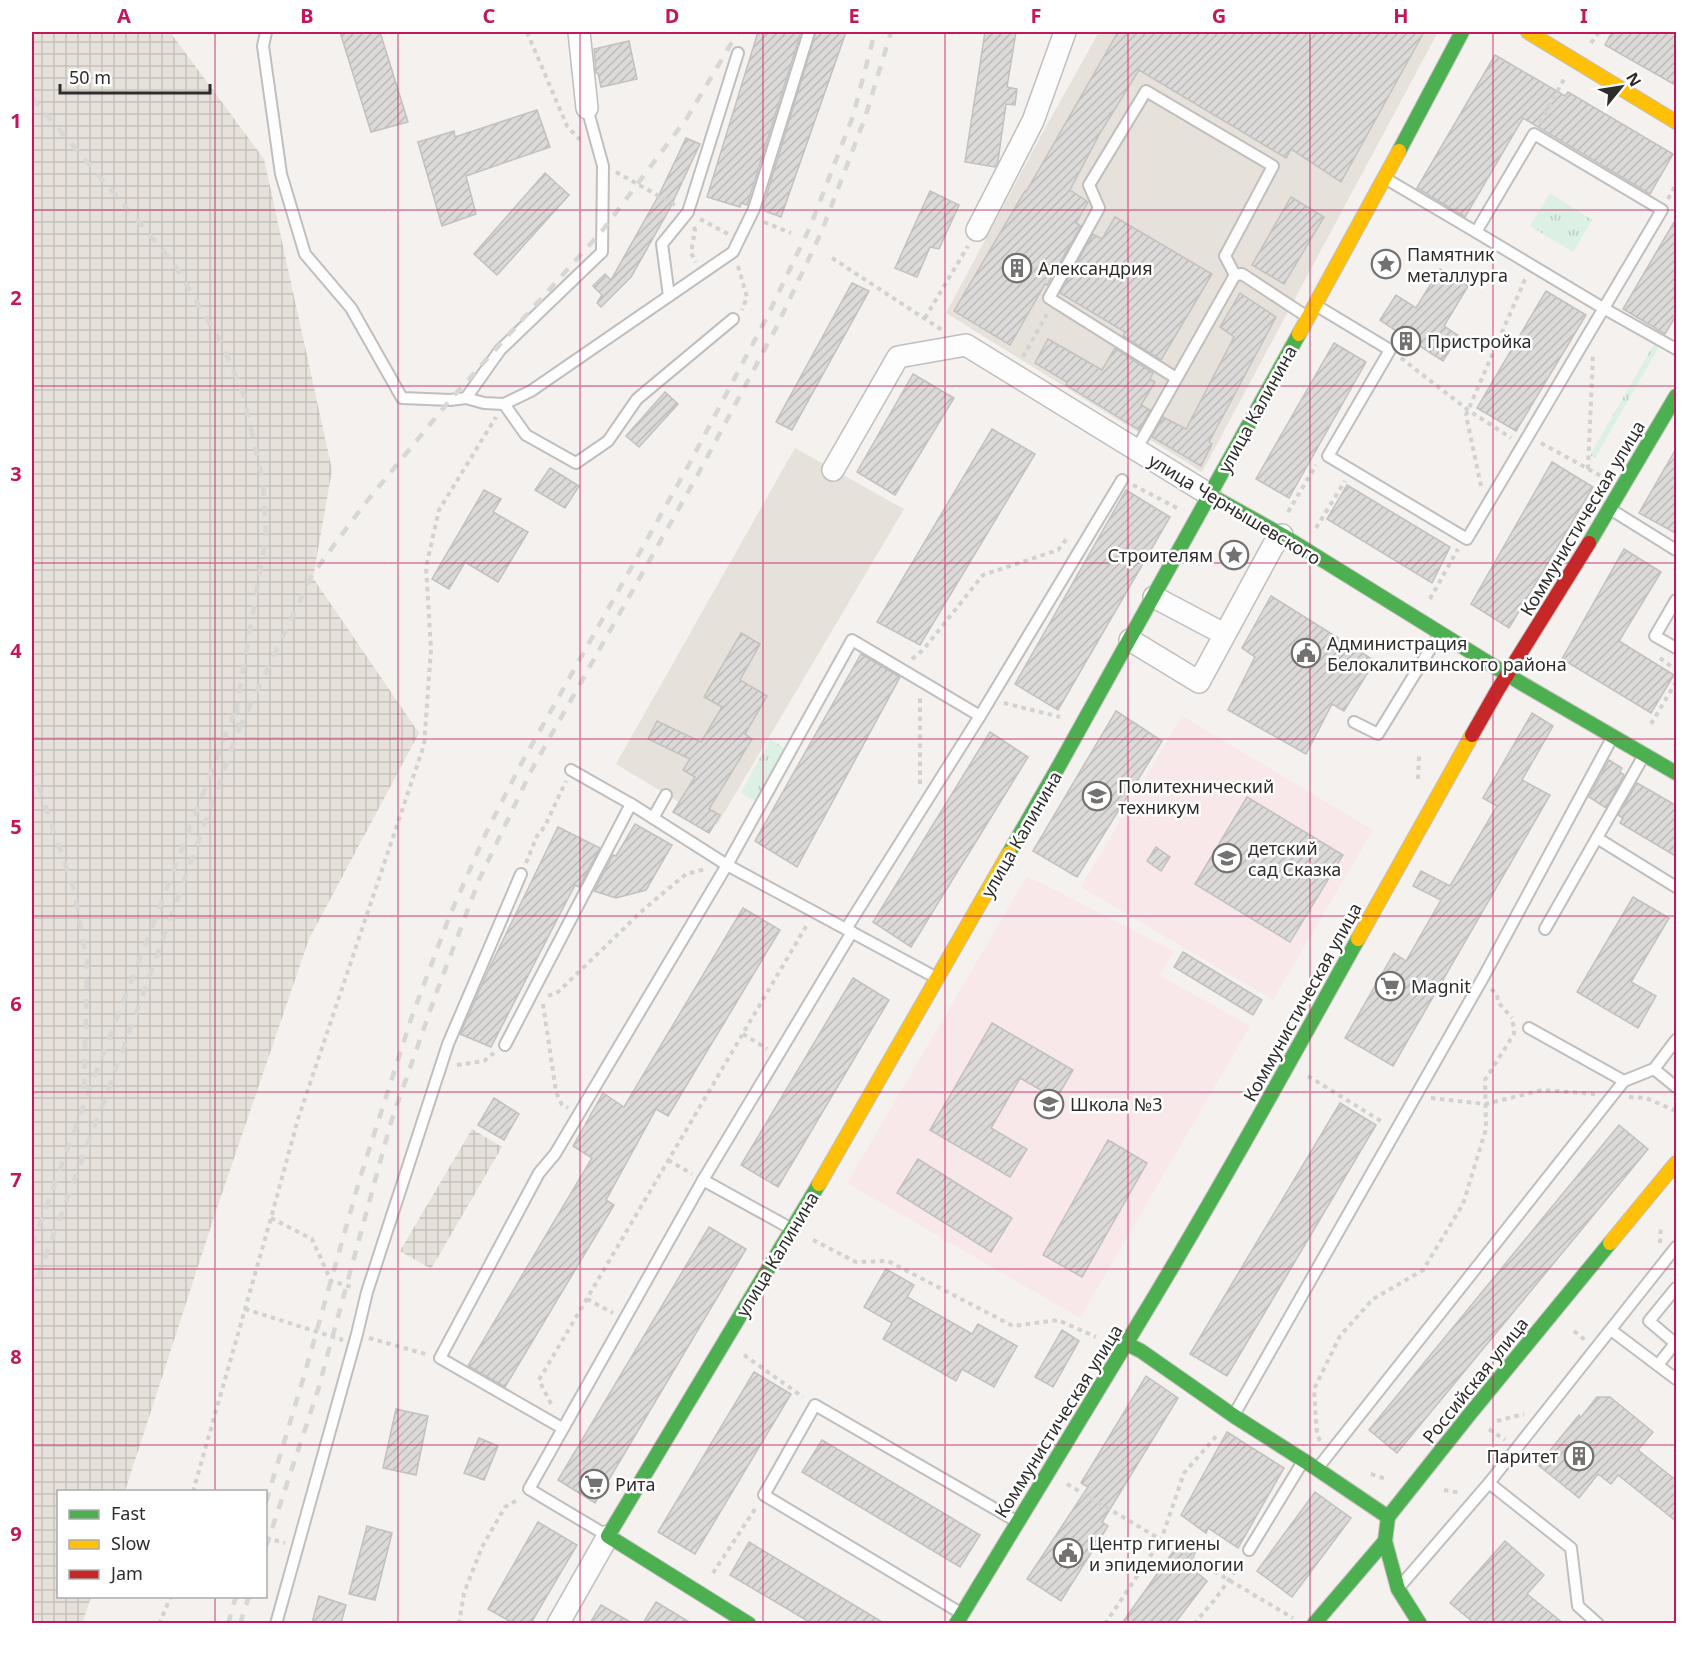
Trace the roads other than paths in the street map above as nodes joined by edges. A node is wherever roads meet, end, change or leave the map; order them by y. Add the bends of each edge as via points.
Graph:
1 (266, 32) edge
2 (579, 32) edge
3 (809, 32) edge
4 (1065, 32) edge
5 (1462, 32) edge
6 (1528, 32) edge
7 (738, 53) dead end
8 (587, 108) joint
9 (1677, 122) edge
10 (1385, 178) junction
11 (977, 230) road end
12 (1476, 232) junction
13 (1235, 275) junction
14 (669, 296) junction
15 (1603, 308) junction
16 (1311, 311) junction
17 (733, 319) road end
18 (1677, 349) edge
19 (1176, 378) junction
20 (1677, 396) edge
21 (466, 398) junction
22 (504, 404) junction
23 (1136, 450) junction
24 (834, 470) dead end
25 (1122, 480) road end
26 (1210, 495) junction
27 (1610, 509) junction
28 (1282, 535) junction
29 (1677, 550) edge
30 (1154, 597) junction
31 (1677, 600) edge
32 (1440, 633) junction
33 (1224, 634) junction
34 (1130, 640) junction
35 (1677, 648) edge
36 (1508, 675) junction
37 (980, 716) junction
38 (1354, 722) dead end
39 (1613, 736) junction
40 (1644, 754) junction
41 (571, 770) road end
42 (1677, 773) edge
43 (666, 795) dead end
44 (631, 804) junction
45 (653, 818) junction
46 (1597, 838) junction
47 (727, 865) junction
48 (521, 874) road end
49 (1677, 886) edge
50 (1545, 929) dead end
51 (849, 930) junction
52 (938, 978) junction
53 (1529, 1028) road end
54 (1677, 1040) edge
55 (505, 1045) road end
56 (1654, 1069) junction
57 (1624, 1081) junction
58 (1677, 1087) edge
59 (1677, 1163) edge
60 (703, 1180) junction
61 (799, 1232) junction
62 (1677, 1247) edge
63 (1677, 1288) edge
64 (1611, 1330) junction
65 (1676, 1342) edge
66 (1127, 1344) junction
67 (1658, 1365) junction
68 (1677, 1379) edge
69 (1234, 1416) junction
70 (562, 1428) junction
71 (1304, 1461) junction
72 (1317, 1469) junction
73 (1489, 1483) junction
74 (1388, 1517) junction
75 (1017, 1521) junction
76 (608, 1536) junction
77 (1386, 1541) junction
78 (1249, 1550) road end
79 (1398, 1589) junction
80 (959, 1619) edge
81 (276, 1623) edge
82 (558, 1623) edge
83 (749, 1623) edge
84 (1314, 1623) edge
85 (1420, 1623) edge
86 (1598, 1623) edge

1 - 21 lane via 263,46 281,174 305,254 351,308 402,398
2 - 8 street
3 - 14 lane via 750,217 733,252
4 - 11 street via 1033,121
5 - 10 street, улица Калинина
6 - 9 street
7 - 14 lane via 688,212 662,244
8 - 21 lane via 603,166 602,252 500,350
10 - 12 lane
10 - 16 street, улица Калинина
12 - 15 lane
12 - 15 lane via 1534,134 1662,210
13 - 16 lane via 1242,274
13 - 19 lane
13 - 19 lane via 1225,256 1273,166 1146,91 1089,185 1099,208 1049,298
14 - 22 lane via 531,391
15 - 16 lane via 1467,539 1328,456 1390,350
15 - 18 lane
16 - 26 street, улица Калинина
17 - 22 lane via 638,399 608,441 576,463 526,435
19 - 23 lane
20 - 27 street, Коммунистическая улица
21 - 22 lane
23 - 24 street, улица Чернышевского via 966,345 898,357
23 - 26 street, улица Чернышевского
25 - 37 lane
26 - 28 street, улица Чернышевского
26 - 30 street, улица Калинина
27 - 29 lane
27 - 36 street, Коммунистическая улица
28 - 32 street, улица Чернышевского
28 - 33 street
30 - 33 street
30 - 34 street, улица Калинина
31 - 35 lane via 1655,636
32 - 36 street, улица Чернышевского
32 - 38 lane via 1378,734
33 - 34 street via 1199,682
34 - 52 street, улица Калинина
36 - 39 street, улица Чернышевского
36 - 66 street, Коммунистическая улица
37 - 47 lane via 852,640
37 - 51 lane
39 - 40 street, улица Чернышевского
39 - 69 lane via 1484,976
40 - 42 street, улица Чернышевского
40 - 46 lane
41 - 44 lane
43 - 45 lane
44 - 45 lane
44 - 55 lane
45 - 47 lane
46 - 49 lane
46 - 50 lane
47 - 51 lane
47 - 70 lane via 579,1115 539,1173 440,1358
48 - 81 lane via 440,1068 367,1292
51 - 52 lane
51 - 60 lane
52 - 61 street, улица Калинина
53 - 57 lane
54 - 56 lane
56 - 57 lane
56 - 58 lane
57 - 72 lane
59 - 74 street, Российская улица
60 - 61 lane
60 - 70 lane
61 - 76 street, улица Калинина
62 - 64 lane
63 - 65 lane via 1649,1321
64 - 67 lane
64 - 73 lane
65 - 67 lane
66 - 69 street
66 - 75 street, Коммунистическая улица
67 - 68 lane
69 - 71 street
70 - 76 lane via 529,1489
71 - 72 street
71 - 78 lane
72 - 74 street
73 - 79 lane
73 - 86 lane via 1570,1548 1578,1606
74 - 77 street
75 - 80 street, Коммунистическая улица
75 - 80 lane via 815,1405 764,1496
76 - 82 street, улица Калинина
76 - 83 street
77 - 79 street
77 - 84 street
79 - 85 street

